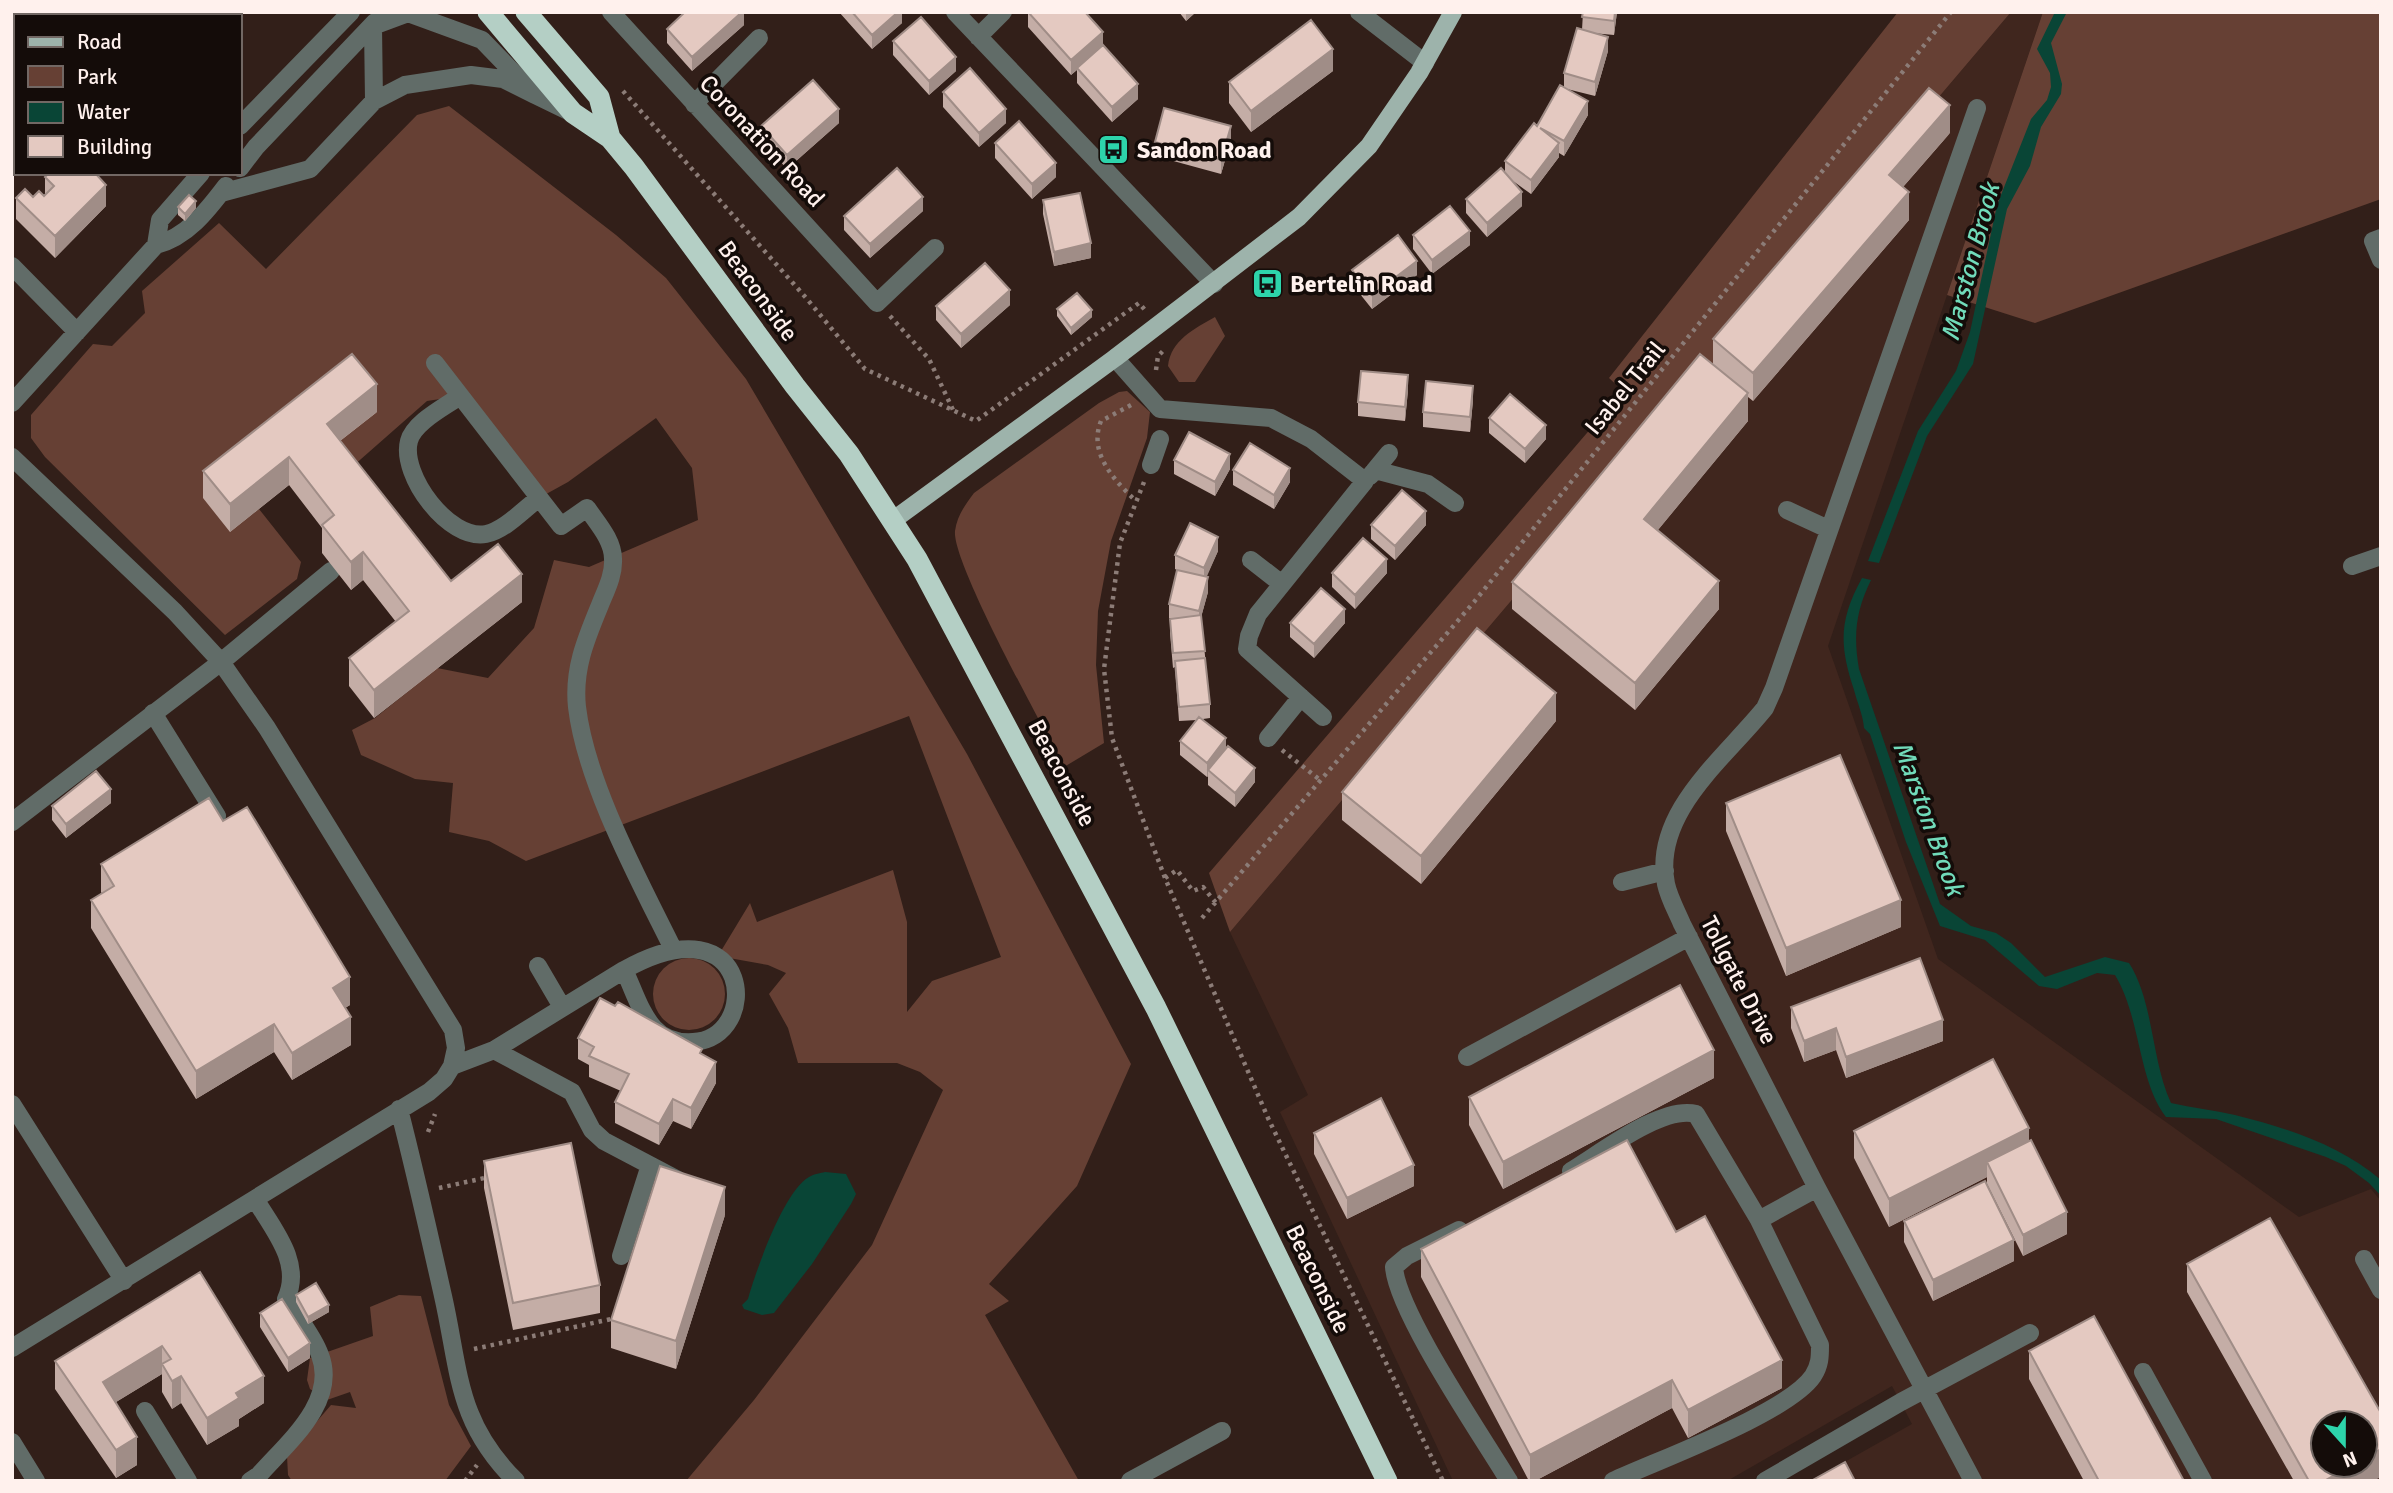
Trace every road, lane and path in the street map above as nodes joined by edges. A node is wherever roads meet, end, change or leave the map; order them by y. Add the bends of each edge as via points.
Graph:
1 (351, 12) edge
2 (488, 12) edge
3 (526, 12) edge
4 (611, 12) edge
5 (955, 12) edge
6 (1003, 12) edge
7 (1359, 12) edge
8 (1453, 12) edge
9 (1951, 12) edge
10 (376, 19) edge
11 (978, 37) junction
12 (759, 38) dead end
13 (1425, 62) junction
14 (535, 95) junction
15 (374, 101) junction
16 (694, 104) junction
17 (1976, 108) dead end
18 (573, 113) junction
19 (242, 124) edge
20 (610, 138) junction
21 (242, 165) edge
22 (199, 175) edge
23 (234, 175) edge
24 (221, 193) junction
25 (2381, 238) edge
26 (156, 245) junction
27 (935, 248) dead end
28 (2381, 260) edge
29 (12, 266) edge
30 (1214, 284) junction
31 (877, 303) junction
32 (1125, 314) dead end
33 (1149, 316) dead end
34 (77, 332) junction
35 (1170, 342) dead end
36 (1115, 358) junction
37 (435, 363) dead end
38 (1158, 377) dead end
39 (460, 396) junction
40 (1147, 397) junction
41 (12, 403) edge
42 (954, 412) dead end
43 (1160, 439) dead end
44 (1389, 453) dead end
45 (12, 457) edge
46 (1151, 465) joint
47 (1370, 475) junction
48 (539, 498) junction
49 (1136, 500) junction
50 (1455, 503) dead end
51 (1787, 510) dead end
52 (892, 521) junction
53 (1828, 529) junction
54 (2381, 556) edge
55 (1251, 560) dead end
56 (2352, 566) dead end
57 (331, 571) dead end
58 (1282, 584) junction
59 (221, 662) junction
60 (1301, 697) junction
61 (153, 713) junction
62 (1323, 717) dead end
63 (1268, 738) joint
64 (1320, 780) junction
65 (217, 816) edge
66 (12, 822) edge
67 (1665, 871) junction
68 (1165, 878) junction
69 (1622, 882) dead end
70 (1216, 903) junction
71 (1202, 918) dead end
72 (1689, 937) junction
73 (673, 949) junction
74 (538, 966) dead end
75 (624, 970) junction
76 (562, 1006) junction
77 (494, 1050) junction
78 (1467, 1057) dead end
79 (452, 1066) junction
80 (12, 1104) edge
81 (439, 1107) dead end
82 (399, 1109) junction
83 (426, 1141) dead end
84 (650, 1165) junction
85 (500, 1175) edge
86 (433, 1177) dead end
87 (1560, 1178) edge
88 (436, 1188) junction
89 (695, 1188) edge
90 (1817, 1188) junction
91 (255, 1199) junction
92 (439, 1202) dead end
93 (1477, 1220) edge
94 (1759, 1220) junction
95 (621, 1256) dead end
96 (2364, 1259) dead end
97 (124, 1281) junction
98 (2381, 1290) edge
99 (621, 1306) edge
100 (2030, 1333) dead end
101 (467, 1339) dead end
102 (12, 1348) edge
103 (2143, 1373) dead end
104 (1923, 1391) junction
105 (145, 1411) dead end
106 (1222, 1431) dead end
107 (12, 1443) edge
108 (36, 1481) edge
109 (188, 1481) edge
110 (250, 1481) edge
111 (516, 1481) edge
112 (1130, 1481) edge
113 (1387, 1481) edge
114 (1443, 1481) edge
115 (1509, 1481) edge
116 (1612, 1481) edge
117 (1765, 1481) edge
118 (1973, 1481) edge
119 (2203, 1481) edge

1 - 19 street
2 - 18 highway, Beaconside
3 - 20 highway, Beaconside via 599,97
4 - 16 street, Coronation Road
5 - 11 street
6 - 11 street
7 - 13 street
8 - 13 main road
9 - 64 path, Isabel Trail via 1474,602
10 - 14 street via 408,13 482,40
10 - 15 street
10 - 21 street
11 - 30 street
12 - 16 street
13 - 30 main road via 1369,146 1299,218
14 - 15 street via 503,79 471,75 405,85
14 - 18 street
15 - 24 street via 310,169
16 - 31 street, Coronation Road
17 - 53 street, Tollgate Drive
18 - 20 highway, Beaconside
20 - 52 highway, Beaconside via 849,454
22 - 26 street via 160,220
23 - 24 street
24 - 26 street via 197,222 171,241
25 - 28 street via 2373,241
26 - 34 street
27 - 31 street
29 - 34 street
30 - 36 main road
31 - 42 path via 929,359
32 - 33 path via 1139,303
34 - 41 street
35 - 38 path via 1158,356
36 - 40 street
36 - 52 main road
37 - 39 street
39 - 48 street
39 - 48 street via 415,430 409,441 410,469 444,519 459,530 483,535
40 - 47 street via 1160,409 1174,412 1271,418
40 - 49 path via 1101,421 1098,430 1097,444 1111,477
43 - 46 street
44 - 47 street
45 - 59 street
46 - 49 path
47 - 50 street via 1428,484
47 - 58 street
48 - 73 street via 561,526 587,508 614,558 612,577 582,647 575,679 577,708 583,741 632,867
49 - 68 path via 1120,543 1104,669 1112,738
51 - 53 street
52 - 113 highway, Beaconside via 949,616 1156,1008
53 - 67 street, Tollgate Drive via 1765,708 1679,809 1667,837
54 - 56 street
55 - 58 street
57 - 59 street
58 - 60 street via 1258,614 1247,649
59 - 61 street
59 - 79 street via 267,728 453,1030
60 - 62 street
60 - 63 street
61 - 65 street
61 - 66 street
63 - 64 path
64 - 70 path, Isabel Trail
67 - 69 street
67 - 72 street, Tollgate Drive
68 - 70 path via 1177,870 1193,891 1202,887
68 - 114 path via 1268,1118
70 - 71 path, Isabel Trail
72 - 78 street
72 - 90 street, Tollgate Drive
73 - 75 street
73 - 75 street via 702,949 718,956 735,982 733,1014 712,1038 681,1042 666,1037 649,1020
74 - 76 street
75 - 76 street
76 - 77 street
77 - 79 street
77 - 84 street via 572,1092 592,1130
79 - 82 street via 429,1092
80 - 97 street
81 - 83 path
82 - 91 street
82 - 111 street via 457,1378 478,1431
84 - 89 street
84 - 95 street
85 - 88 path
86 - 88 path
87 - 94 street via 1667,1114 1686,1111 1703,1120
88 - 92 path
90 - 94 street
90 - 104 street, Tollgate Drive
91 - 97 street
91 - 110 street via 290,1262 292,1286 286,1299 325,1370 314,1410
93 - 115 street via 1407,1256 1394,1267 1395,1281
94 - 116 street via 1820,1345 1820,1362 1813,1376 1774,1408
96 - 98 street
97 - 102 street
99 - 101 path via 617,1318 470,1352
100 - 104 street
103 - 119 street
104 - 117 street
104 - 118 street, Tollgate Drive
105 - 109 street
106 - 112 street
107 - 108 street

